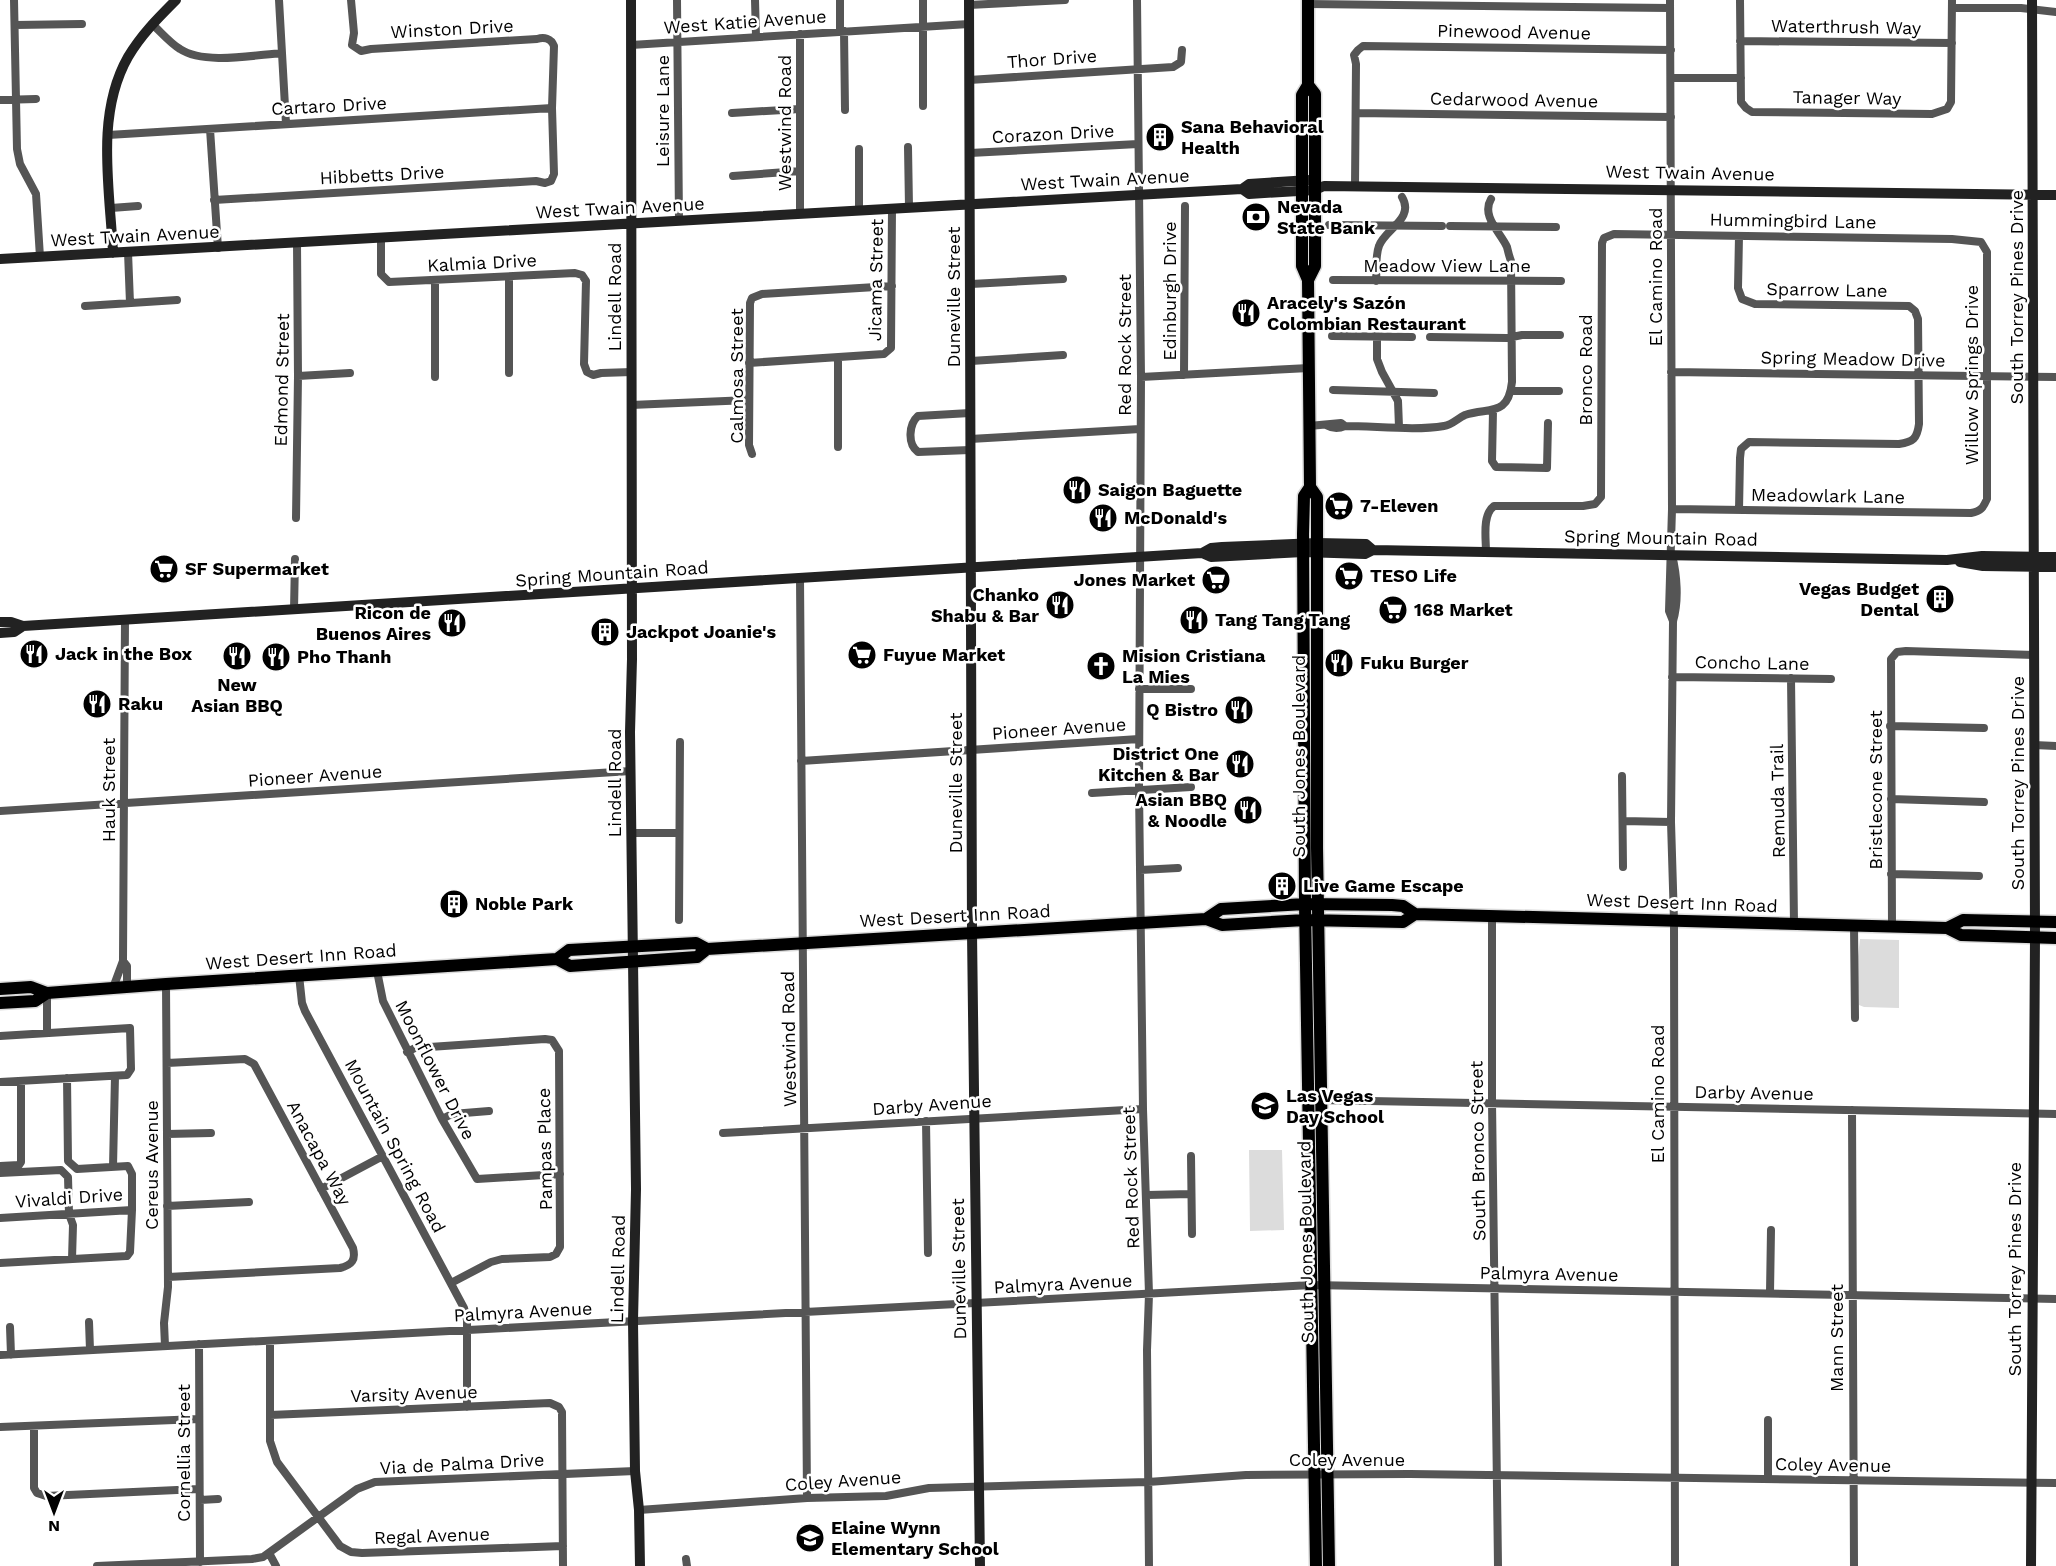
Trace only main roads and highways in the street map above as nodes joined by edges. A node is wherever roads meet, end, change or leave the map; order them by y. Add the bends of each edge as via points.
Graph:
1 (1308, 2) edge
2 (1308, 85) junction
3 (1308, 280) junction
4 (1310, 487) junction
5 (1317, 732) junction
6 (1304, 737) junction
7 (1305, 904) junction
8 (1318, 904) junction
9 (1415, 914) junction
10 (1206, 919) junction
11 (1312, 920) junction
12 (2056, 922) edge
13 (1947, 928) junction
14 (2056, 938) edge
15 (707, 949) junction
16 (557, 959) junction
17 (0, 988) edge
18 (47, 993) junction
19 (0, 1003) edge
20 (1316, 1566) edge
21 (1329, 1566) edge

1 - 2 main road, South Jones Boulevard
2 - 3 main road, South Jones Boulevard via 1302,94 1302,266
2 - 3 main road, South Jones Boulevard via 1315,94 1318,185 1315,266
3 - 4 main road, South Jones Boulevard
4 - 5 main road, South Jones Boulevard via 1317,497
4 - 6 main road, South Jones Boulevard via 1304,496
5 - 6 main road
5 - 8 main road, South Jones Boulevard
6 - 7 main road, South Jones Boulevard
7 - 8 main road, West Desert Inn Road
7 - 10 main road, West Desert Inn Road via 1221,909
7 - 11 main road, South Jones Boulevard
8 - 9 main road, West Desert Inn Road via 1403,906
8 - 11 main road, South Jones Boulevard
9 - 11 main road, West Desert Inn Road via 1403,922
9 - 13 main road, West Desert Inn Road
10 - 11 main road, West Desert Inn Road via 1222,925
10 - 15 main road, West Desert Inn Road
11 - 20 main road, South Jones Boulevard via 1308,1100
11 - 21 main road, South Jones Boulevard via 1321,1100
12 - 13 main road, West Desert Inn Road via 1963,920
13 - 14 main road, West Desert Inn Road via 1962,936
15 - 16 main road, West Desert Inn Road via 696,943 569,950
15 - 16 main road, West Desert Inn Road via 697,957 633,962 570,966
16 - 18 main road, West Desert Inn Road
17 - 18 main road, West Desert Inn Road via 31,987
18 - 19 main road, West Desert Inn Road via 35,1001

